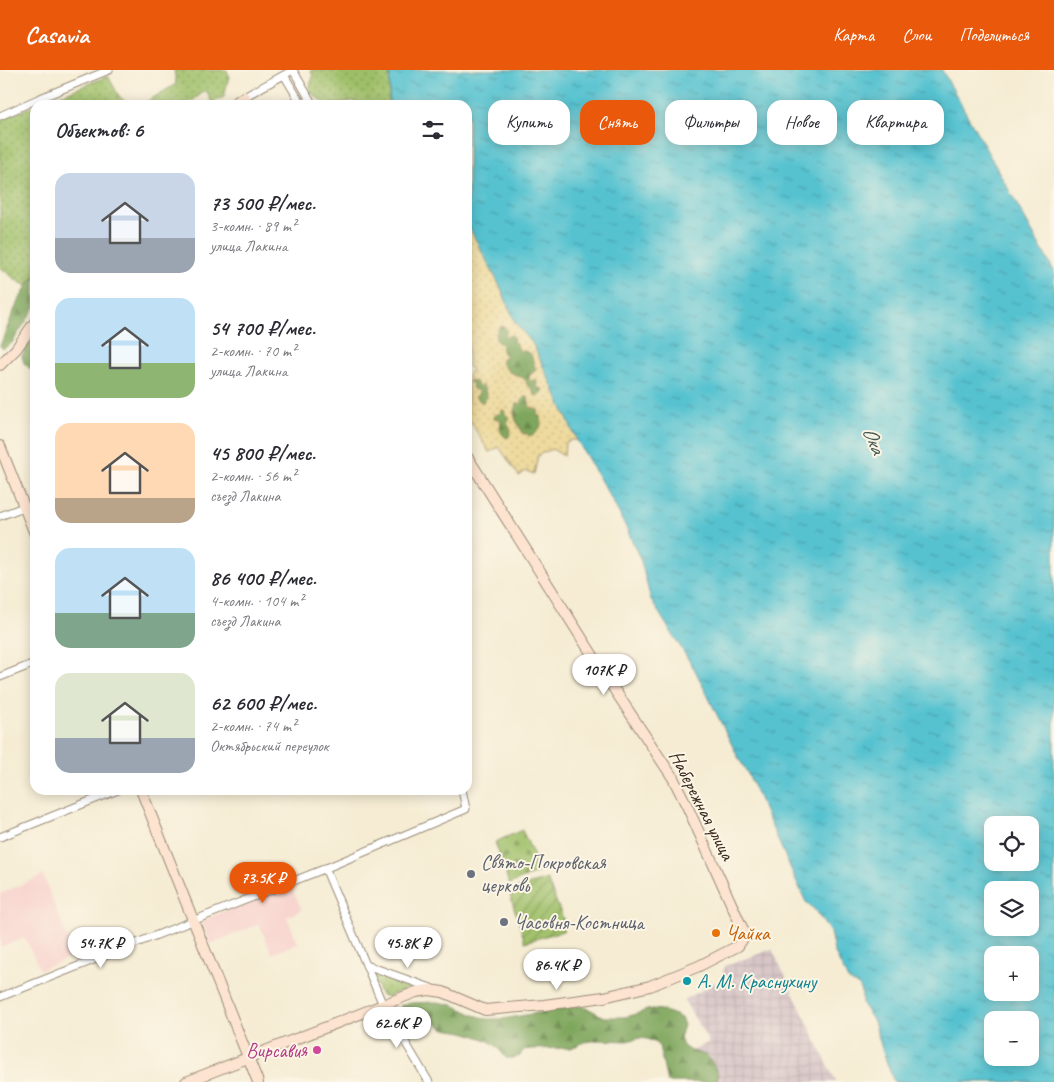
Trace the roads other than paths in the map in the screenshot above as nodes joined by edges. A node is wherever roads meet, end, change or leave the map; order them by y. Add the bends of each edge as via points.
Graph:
1 (109, 70) edge
2 (293, 70) edge
3 (284, 75) junction
4 (36, 100) edge
5 (247, 100) edge
6 (299, 100) edge
7 (310, 100) edge
8 (30, 103) edge
9 (0, 116) edge
10 (30, 329) edge
11 (0, 365) edge
12 (0, 446) edge
13 (472, 464) edge
14 (25, 506) junction
15 (0, 516) edge
16 (30, 520) edge
17 (30, 665) edge
18 (0, 678) edge
19 (105, 795) edge
20 (143, 795) edge
21 (463, 795) edge
22 (0, 837) edge
23 (325, 868) junction
24 (193, 920) junction
25 (366, 966) junction
26 (443, 992) junction
27 (0, 997) edge
28 (383, 1005) junction
29 (248, 1058) junction
30 (186, 1082) edge
31 (258, 1082) edge
32 (429, 1082) edge

1 - 4 street
2 - 3 street
2 - 7 street
3 - 5 street
3 - 6 street
8 - 9 street
10 - 11 street
12 - 14 street
13 - 26 street, Набережная улица via 673,778 744,932 738,946 699,966 650,986 604,997 485,1010
14 - 15 street
14 - 16 street
17 - 18 street
19 - 22 street
20 - 24 street
21 - 23 street via 466,809
23 - 24 street
23 - 25 street
24 - 27 street
24 - 29 street
25 - 26 street
25 - 28 street
26 - 28 street via 416,992
28 - 29 street
28 - 32 street
29 - 30 street
29 - 31 street

